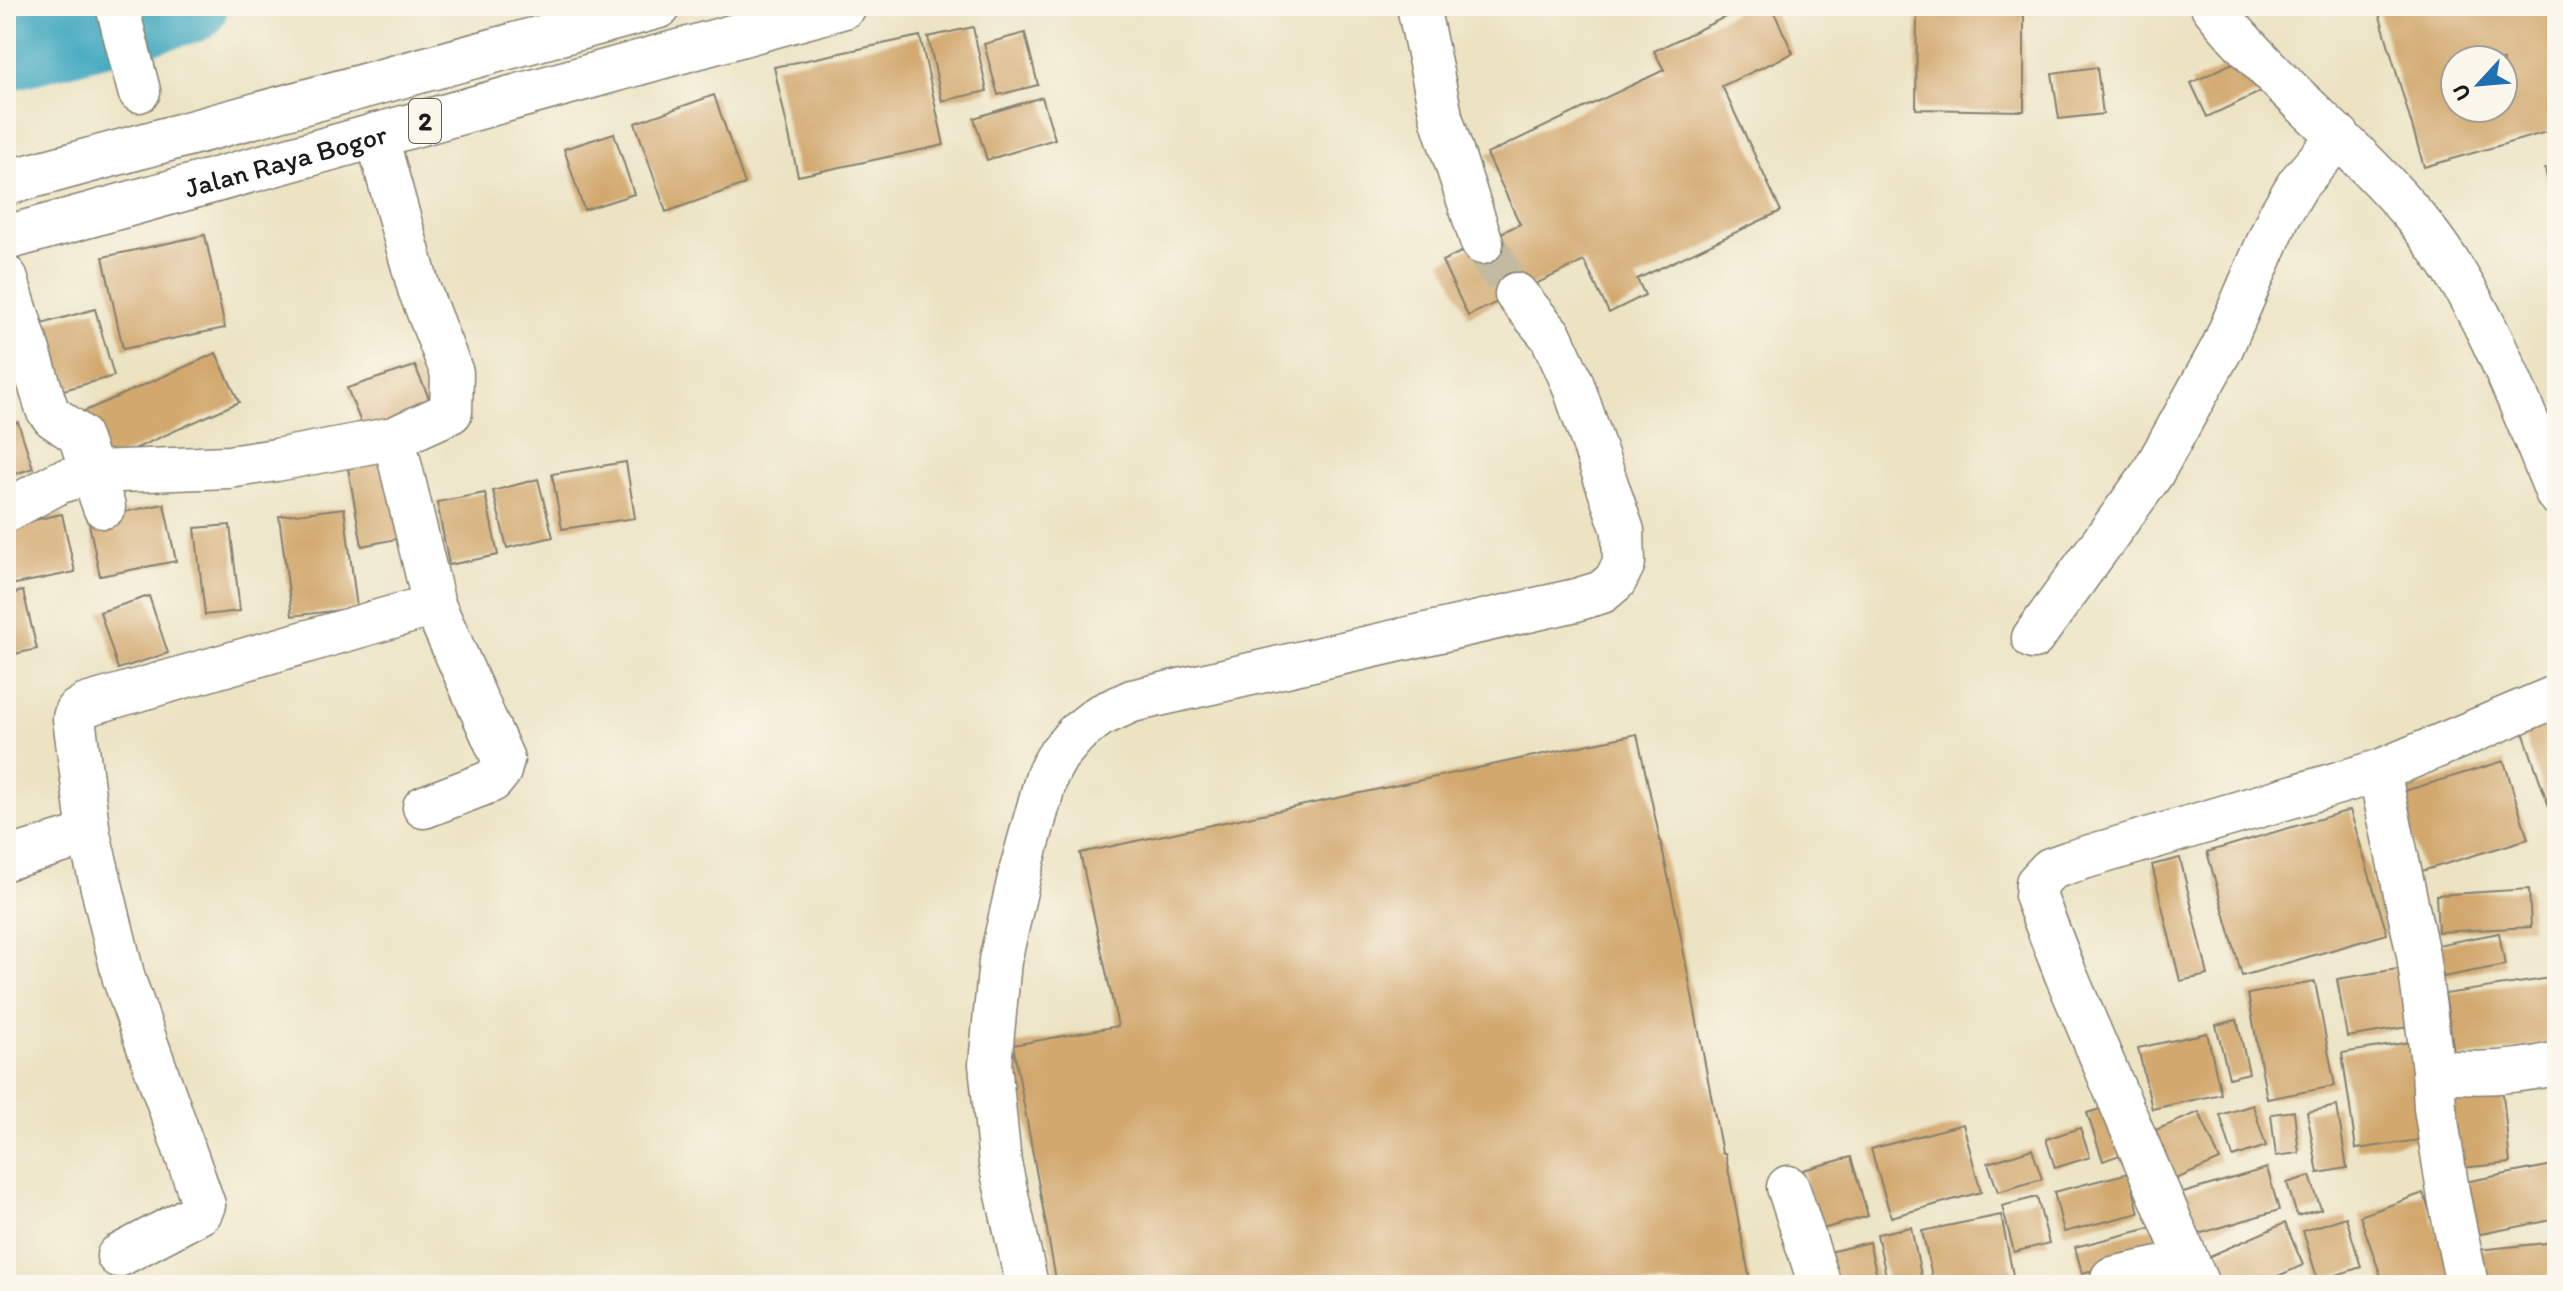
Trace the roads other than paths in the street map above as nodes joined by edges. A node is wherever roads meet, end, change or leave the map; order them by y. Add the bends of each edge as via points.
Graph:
1 (117, 6) edge
2 (659, 6) edge
3 (844, 6) edge
4 (1418, 6) edge
5 (2212, 6) edge
6 (138, 86) dead end
7 (376, 134) junction
8 (2339, 136) junction
9 (6, 183) edge
10 (6, 238) edge
11 (1482, 243) tunnel mouth
12 (6, 277) edge
13 (1516, 294) tunnel mouth
14 (394, 438) junction
15 (99, 490) junction
16 (2557, 494) edge
17 (6, 511) edge
18 (434, 605) junction
19 (2033, 638) dead end
20 (2557, 696) edge
21 (2379, 771) junction
22 (424, 807) dead end
23 (89, 834) junction
24 (6, 859) edge
25 (2557, 1063) edge
26 (2433, 1070) junction
27 (1788, 1187) dead end
28 (118, 1256) dead end
29 (2193, 1273) edge
30 (2112, 1278) dead end
31 (1027, 1285) edge
32 (1820, 1285) edge
33 (2467, 1285) edge

1 - 6 street
2 - 9 highway, Jalan Raya Bogor / 2
3 - 7 highway, Jalan Raya Bogor / 2
4 - 11 street via 1442,120
5 - 8 street via 2244,47
7 - 10 highway, Jalan Raya Bogor / 2
7 - 14 street via 419,289 452,373 451,412
8 - 16 street via 2420,223 2459,279
8 - 19 street via 2279,216 2222,348 2152,474
12 - 15 street via 47,409 79,435
13 - 31 street via 1551,336 1572,382 1623,531 1624,563 1602,592 1576,600 1132,701 1099,716 1058,755 1047,775 1000,961 990,1064 1000,1163
14 - 15 street
14 - 18 street
15 - 17 street via 60,482
18 - 22 street via 503,759 492,781
18 - 23 street via 81,707 74,718
20 - 21 street
21 - 26 street via 2418,955
21 - 29 street via 2070,862 2050,869 2037,883 2036,898 2066,975
23 - 24 street
23 - 28 street via 124,979 204,1205 201,1212
25 - 26 street via 2490,1075
26 - 33 street via 2444,1168
27 - 32 street
29 - 30 street

